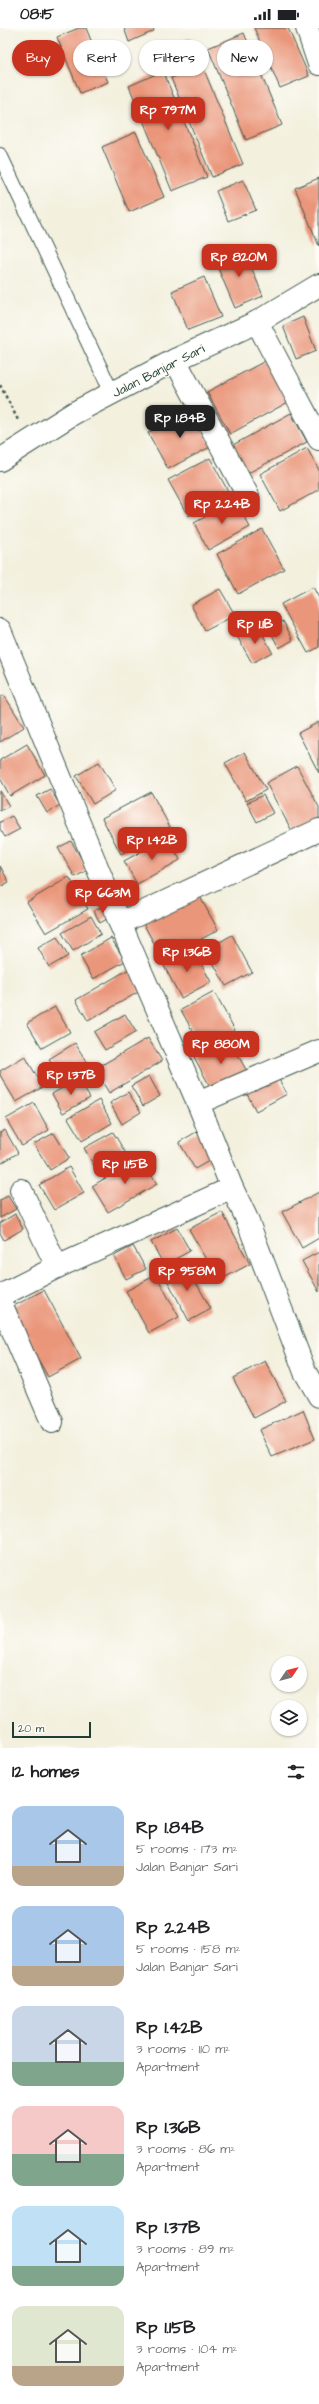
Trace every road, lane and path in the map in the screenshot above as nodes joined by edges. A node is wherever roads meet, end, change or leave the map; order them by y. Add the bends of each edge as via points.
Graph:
1 (307, 28) edge
2 (319, 64) edge
3 (0, 155) edge
4 (319, 285) edge
5 (257, 322) junction
6 (175, 360) junction
7 (0, 385) edge
8 (112, 394) junction
9 (319, 439) edge
10 (29, 443) junction
11 (0, 460) edge
12 (248, 496) dead end
13 (0, 630) edge
14 (319, 830) edge
15 (120, 923) junction
16 (319, 1051) edge
17 (198, 1104) junction
18 (232, 1188) junction
19 (21, 1190) dead end
20 (57, 1267) junction
21 (0, 1296) edge
22 (0, 1301) edge
23 (319, 1396) edge
24 (52, 1422) dead end

1 - 2 street
3 - 8 lane
4 - 5 street, Jalan Banjar Sari
5 - 6 street, Jalan Banjar Sari
5 - 9 street
6 - 8 street, Jalan Banjar Sari
6 - 12 street
7 - 10 path
8 - 10 street, Jalan Banjar Sari via 74,413
10 - 11 street, Jalan Banjar Sari
13 - 15 street
14 - 15 street
15 - 17 street
16 - 17 street
17 - 18 street
18 - 20 street
18 - 23 street via 246,1217 305,1372
19 - 20 street
20 - 21 street
22 - 24 street

